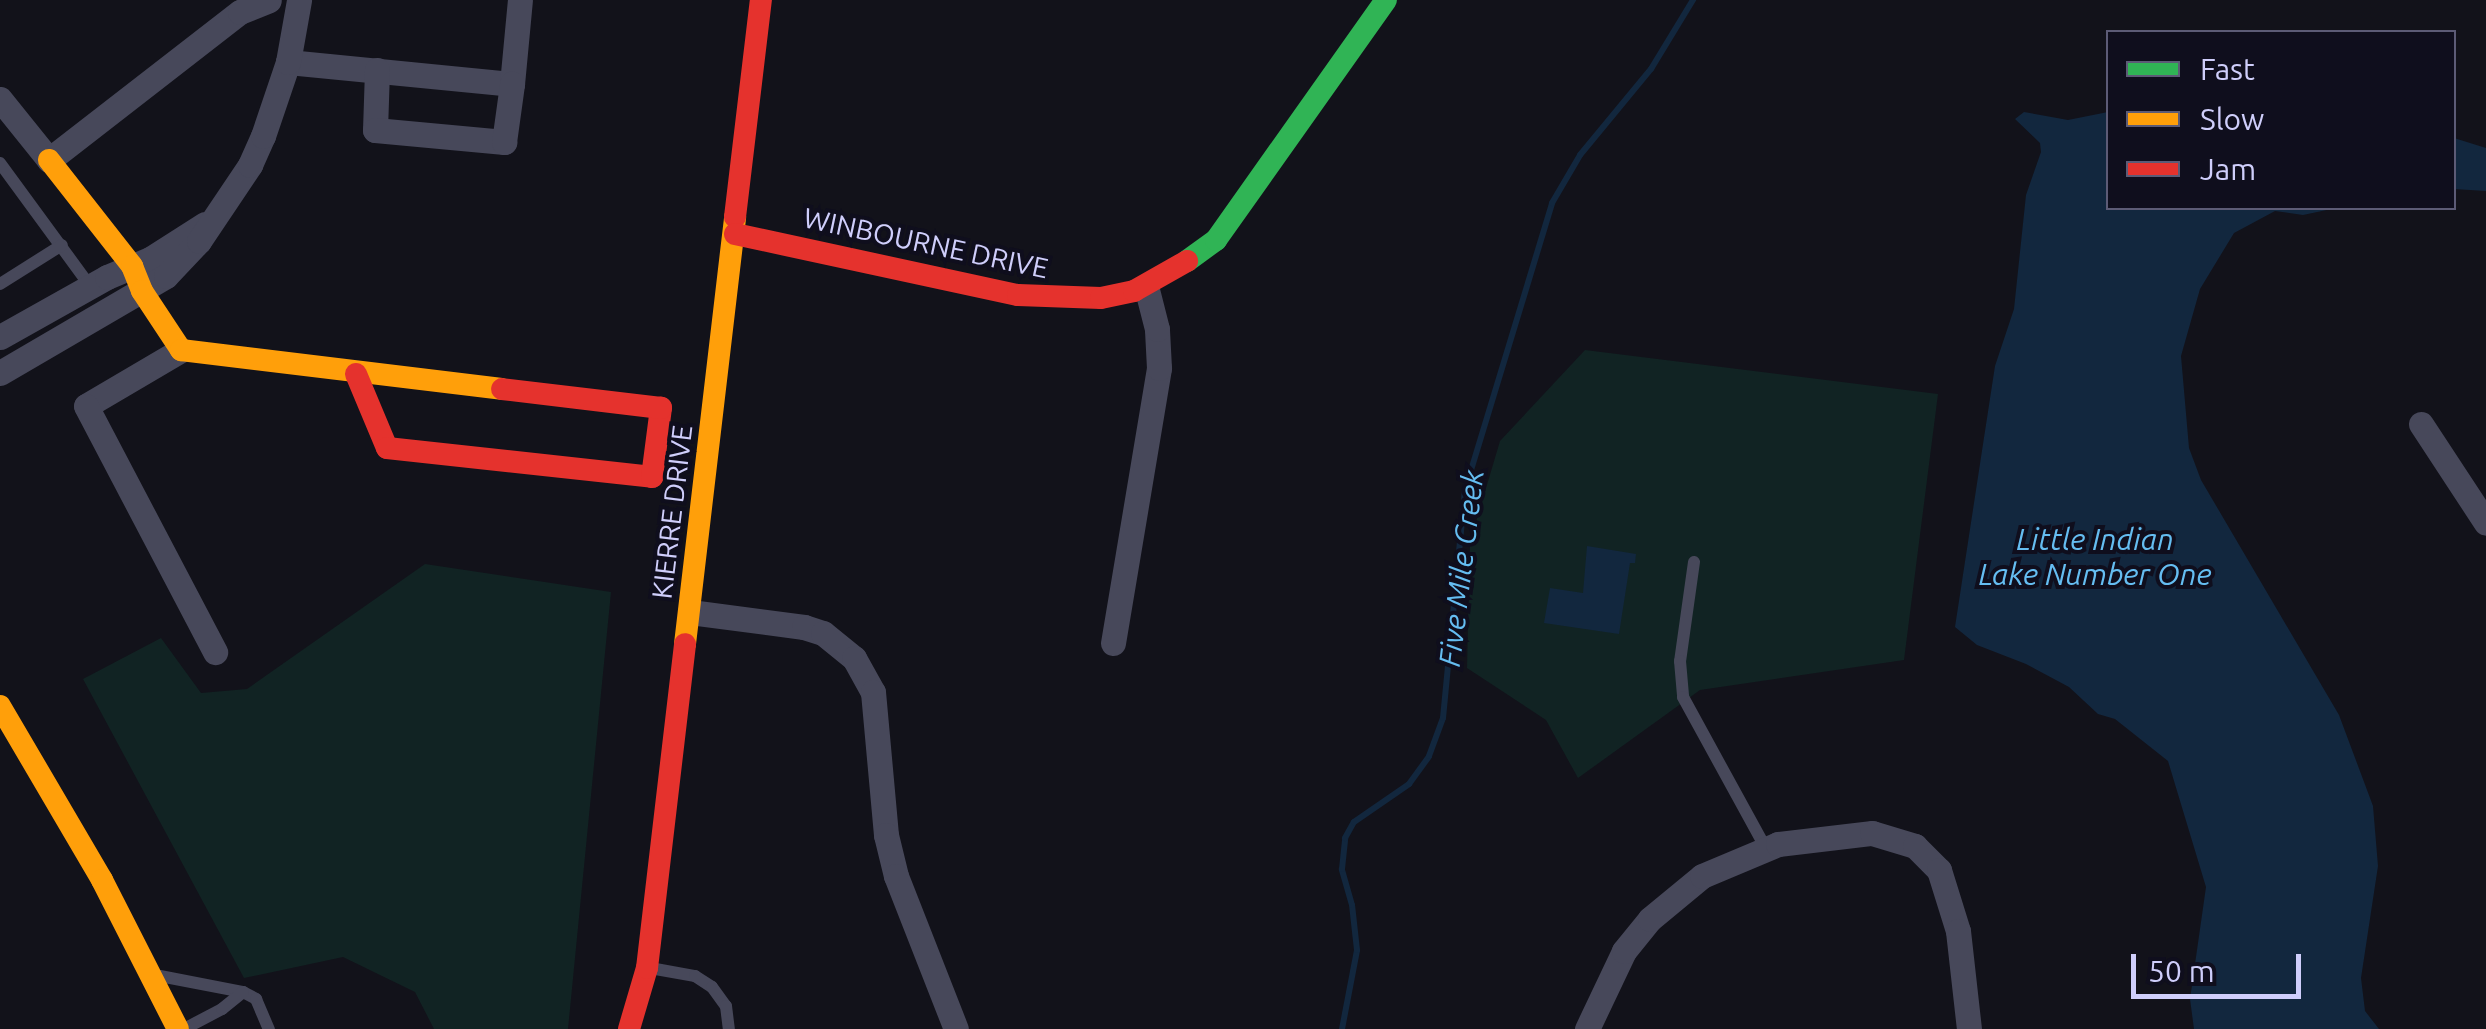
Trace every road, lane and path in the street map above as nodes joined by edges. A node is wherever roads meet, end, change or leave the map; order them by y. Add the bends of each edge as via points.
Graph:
1 (269, 0) edge
2 (300, 0) edge
3 (520, 0) edge
4 (761, 0) edge
5 (1386, 0) edge
6 (288, 62) junction
7 (378, 70) junction
8 (512, 84) junction
9 (0, 99) edge
10 (49, 160) junction
11 (0, 163) edge
12 (736, 234) junction
13 (62, 245) junction
14 (137, 278) junction
15 (0, 284) edge
16 (90, 286) junction
17 (1146, 286) junction
18 (106, 313) junction
19 (0, 337) edge
20 (181, 350) junction
21 (3, 364) edge
22 (356, 374) junction
23 (2421, 424) dead end
24 (2486, 522) edge
25 (1694, 562) dead end
26 (690, 612) junction
27 (1113, 643) dead end
28 (215, 652) dead end
29 (0, 706) edge
30 (1764, 847) junction
31 (648, 968) junction
32 (152, 974) junction
33 (243, 992) junction
34 (181, 1029) edge
35 (269, 1029) edge
36 (629, 1029) edge
37 (730, 1029) edge
38 (956, 1029) edge
39 (1586, 1029) edge
40 (1969, 1029) edge

1 - 10 street via 240,12
2 - 6 street
3 - 8 street
4 - 12 street, KIERRE DRIVE
5 - 17 street, WINBOURNE DRIVE via 1216,240
6 - 7 street
6 - 14 street via 250,165 214,219
7 - 8 street
7 - 8 street via 375,130 504,142
9 - 10 street
10 - 14 street
11 - 13 lane
12 - 17 street, WINBOURNE DRIVE via 1056,300
12 - 26 street, KIERRE DRIVE
13 - 15 lane
13 - 16 lane
14 - 16 street
14 - 18 street
14 - 20 street
16 - 18 lane
16 - 19 street
17 - 27 street via 1159,368
18 - 21 street
20 - 22 street
20 - 28 street via 86,406
22 - 22 street via 661,408 652,477 387,448
23 - 24 street
25 - 30 lane via 1680,661 1683,697
26 - 31 street, KIERRE DRIVE
26 - 38 street via 804,627 841,644 854,658 873,692 896,876
29 - 32 street
30 - 39 street via 1702,876 1650,920 1610,973
30 - 40 street via 1872,834 1900,839 1928,856 1954,911
31 - 36 street, KIERRE DRIVE
31 - 37 lane via 694,976 712,987 726,1006
32 - 33 lane
32 - 34 street
33 - 34 lane
33 - 35 lane via 256,999

